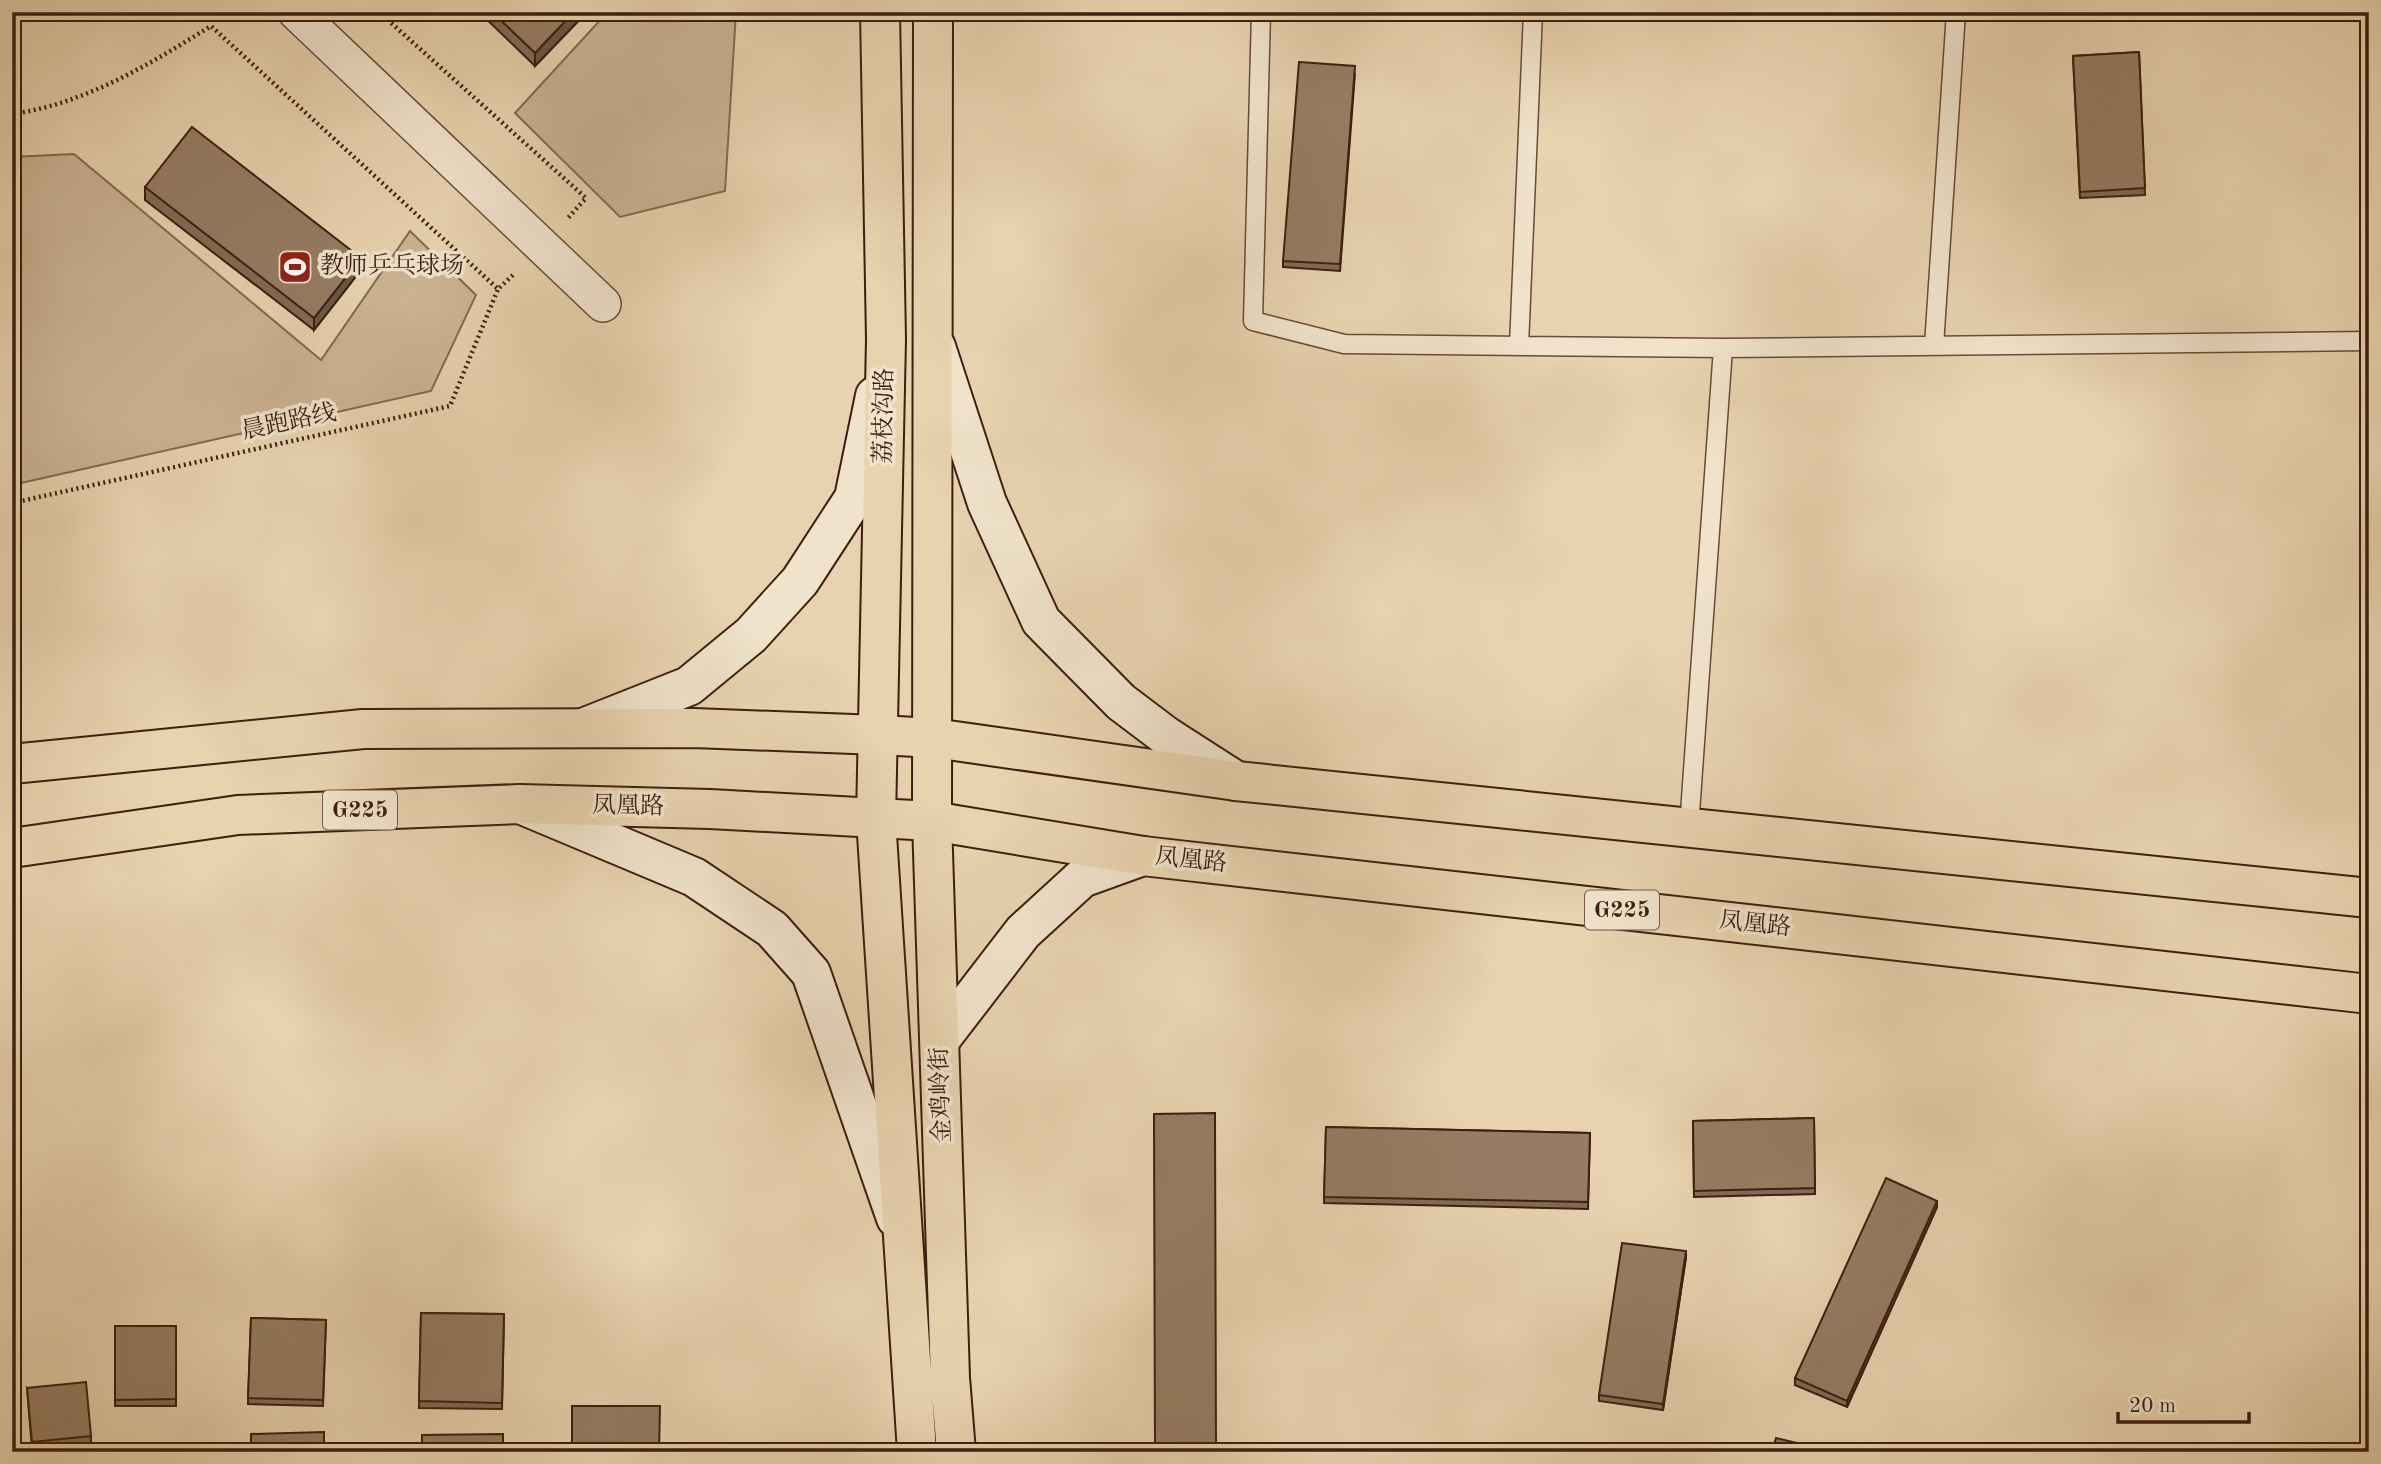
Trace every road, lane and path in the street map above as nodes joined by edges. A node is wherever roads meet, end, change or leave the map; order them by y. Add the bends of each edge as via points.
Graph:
1 (296, 12) edge
2 (379, 12) edge
3 (880, 12) edge
4 (933, 12) edge
5 (1261, 12) edge
6 (1533, 12) edge
7 (1956, 12) edge
8 (12, 114) edge
9 (542, 246) junction
10 (498, 289) junction
11 (603, 304) dead end
12 (930, 330) junction
13 (886, 339) junction
14 (2369, 341) edge
15 (1519, 346) junction
16 (1934, 346) junction
17 (1723, 348) junction
18 (12, 503) edge
19 (583, 728) junction
20 (879, 735) junction
21 (934, 738) junction
22 (12, 764) edge
23 (1236, 781) junction
24 (520, 804) junction
25 (876, 819) junction
26 (932, 821) junction
27 (1689, 827) junction
28 (12, 848) edge
29 (1143, 856) junction
30 (2369, 898) edge
31 (2369, 994) edge
32 (940, 1040) junction
33 (901, 1234) junction
34 (917, 1452) edge
35 (956, 1452) edge

1 - 9 street
2 - 9 path via 586,198
3 - 13 main road, 荔枝沟路
4 - 12 main road, 荔枝沟路
5 - 15 lane via 1253,321 1344,344
6 - 15 lane
7 - 16 lane
8 - 10 path via 39,110 137,72 211,26
9 - 10 path
9 - 11 street
10 - 18 path, 晨跑路线 via 450,406
12 - 21 main road, 荔枝沟路
12 - 23 main road via 987,503 1041,621 1121,702
13 - 19 main road via 854,498 800,581 751,635 689,686
13 - 20 main road, 荔枝沟路
14 - 16 lane
15 - 17 lane
16 - 17 lane
17 - 27 lane
19 - 20 main road
19 - 22 main road via 363,729
20 - 21 main road
20 - 25 main road, 荔枝沟路
21 - 23 main road
21 - 26 main road, 金鸡岭街
23 - 27 main road
24 - 25 main road, 凤凰路 / G225
24 - 28 main road, 凤凰路 / G225 via 237,815
24 - 33 main road via 694,877 772,929 811,973
25 - 26 main road, 凤凰路 / G225
25 - 33 main road, 金鸡岭街
26 - 29 main road, 凤凰路 / G225
26 - 32 main road, 金鸡岭街
27 - 30 main road
29 - 31 main road, 凤凰路 / G225
29 - 32 main road via 1083,878 1023,932
32 - 35 main road, 金鸡岭街
33 - 34 main road, 金鸡岭街

